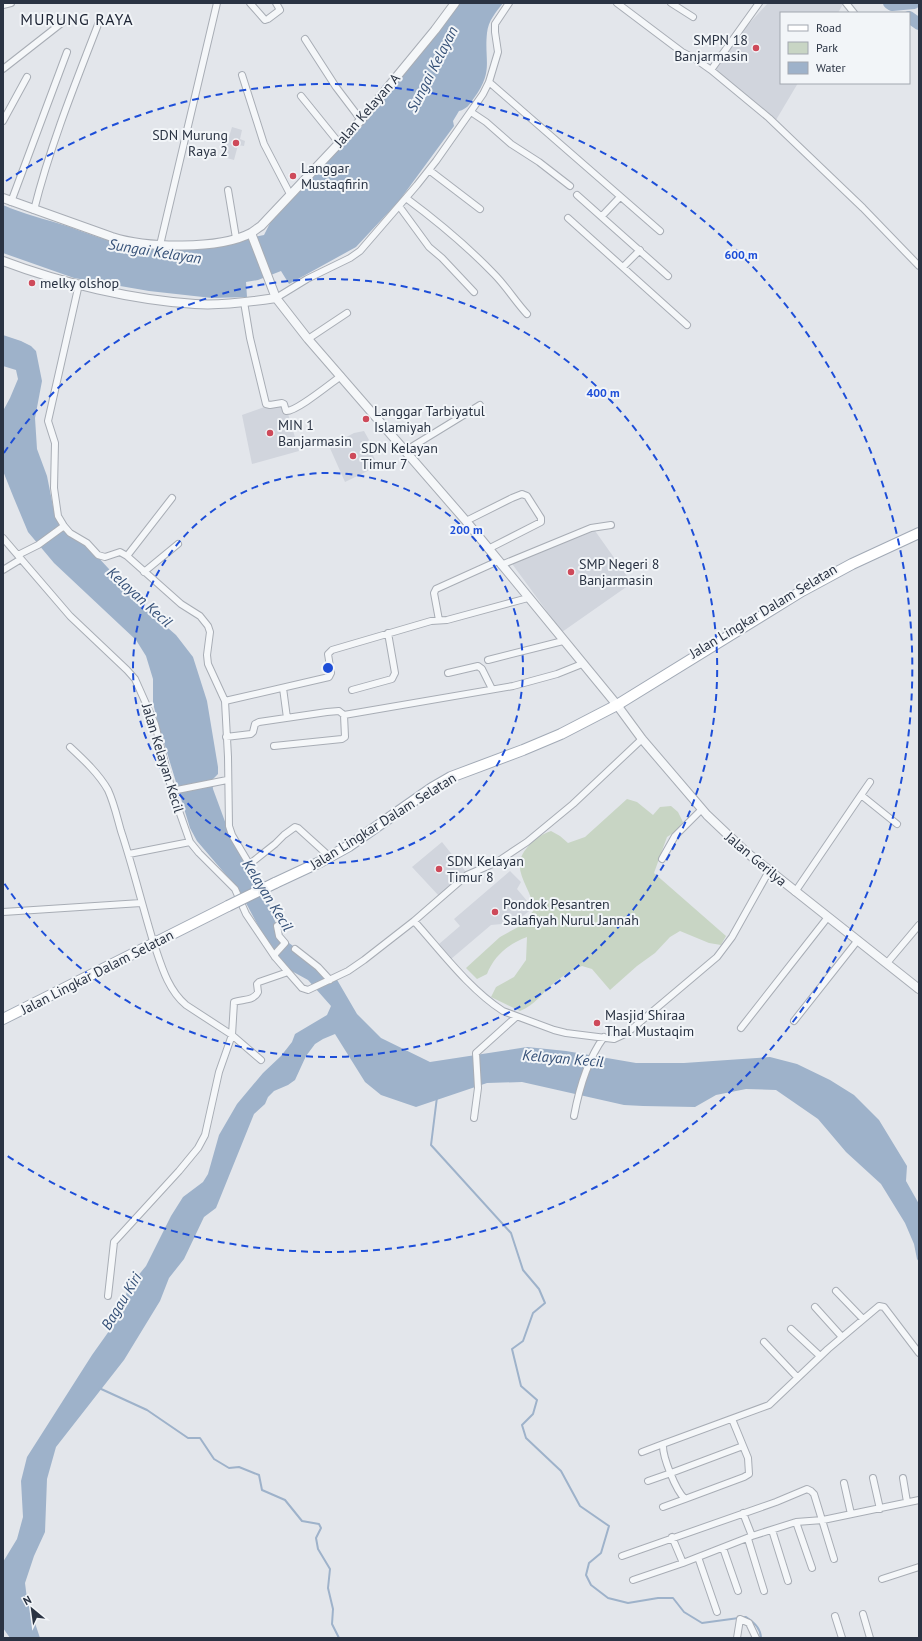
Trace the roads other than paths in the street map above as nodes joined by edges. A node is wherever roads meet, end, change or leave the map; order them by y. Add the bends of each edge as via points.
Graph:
1 (11, 3) edge
2 (218, 3) edge
3 (250, 3) edge
4 (276, 3) edge
5 (454, 3) edge
6 (509, 3) edge
7 (616, 3) edge
8 (671, 3) edge
9 (759, 3) edge
10 (846, 3) edge
11 (3, 6) edge
12 (853, 12) edge
13 (692, 17) dead end
14 (63, 22) dead end
15 (99, 22) dead end
16 (305, 39) dead end
17 (67, 52) dead end
18 (3, 69) edge
19 (711, 70) junction
20 (242, 75) dead end
21 (27, 77) dead end
22 (489, 82) junction
23 (301, 96) dead end
24 (471, 112) junction
25 (361, 120) junction
26 (3, 121) edge
27 (339, 143) junction
28 (429, 170) junction
29 (570, 186) dead end
30 (228, 190) dead end
31 (290, 194) junction
32 (576, 195) dead end
33 (620, 197) junction
34 (406, 198) junction
35 (7, 200) edge
36 (399, 206) junction
37 (480, 209) dead end
38 (34, 210) junction
39 (602, 216) junction
40 (568, 218) dead end
41 (660, 231) dead end
42 (251, 233) junction
43 (236, 238) junction
44 (160, 245) junction
45 (640, 250) junction
46 (4, 263) edge
47 (919, 266) edge
48 (623, 267) junction
49 (668, 276) dead end
50 (79, 284) junction
51 (474, 292) dead end
52 (275, 295) junction
53 (244, 302) junction
54 (347, 313) dead end
55 (527, 314) dead end
56 (687, 325) dead end
57 (308, 339) junction
58 (341, 376) junction
59 (480, 404) dead end
60 (405, 451) junction
61 (172, 498) dead end
62 (466, 522) junction
63 (612, 525) dead end
64 (63, 527) junction
65 (919, 528) edge
66 (919, 533) edge
67 (3, 538) edge
68 (178, 544) dead end
69 (488, 549) junction
70 (127, 556) junction
71 (20, 557) junction
72 (500, 563) junction
73 (3, 570) edge
74 (144, 572) junction
75 (528, 598) junction
76 (439, 620) junction
77 (388, 633) junction
78 (563, 641) junction
79 (488, 660) dead end
80 (582, 664) junction
81 (448, 674) dead end
82 (283, 688) junction
83 (492, 689) junction
84 (352, 690) dead end
85 (224, 701) junction
86 (617, 706) junction
87 (344, 715) junction
88 (286, 718) junction
89 (226, 737) junction
90 (642, 739) junction
91 (274, 746) dead end
92 (70, 747) dead end
93 (227, 780) junction
94 (870, 782) dead end
95 (174, 790) junction
96 (860, 796) junction
97 (702, 809) junction
98 (897, 824) dead end
99 (190, 842) junction
100 (129, 854) junction
101 (330, 857) junction
102 (662, 859) dead end
103 (769, 871) junction
104 (795, 892) junction
105 (141, 903) junction
106 (3, 912) edge
107 (828, 917) junction
108 (414, 921) junction
109 (919, 925) edge
110 (276, 926) dead end
111 (858, 940) junction
112 (154, 943) junction
113 (295, 949) dead end
114 (275, 955) junction
115 (887, 963) junction
116 (288, 972) junction
117 (329, 980) junction
118 (918, 986) edge
119 (516, 1017) junction
120 (3, 1019) edge
121 (794, 1021) dead end
122 (741, 1028) dead end
123 (232, 1035) junction
124 (604, 1037) junction
125 (261, 1060) dead end
126 (574, 1116) dead end
127 (474, 1118) dead end
128 (836, 1291) dead end
129 (108, 1296) dead end
130 (815, 1307) dead end
131 (863, 1319) junction
132 (791, 1329) dead end
133 (842, 1337) junction
134 (764, 1342) dead end
135 (919, 1353) edge
136 (820, 1356) junction
137 (797, 1377) junction
138 (732, 1419) junction
139 (663, 1444) junction
140 (743, 1446) junction
141 (642, 1452) dead end
142 (672, 1473) junction
143 (873, 1478) dead end
144 (903, 1478) dead end
145 (648, 1481) dead end
146 (844, 1483) dead end
147 (684, 1499) junction
148 (919, 1500) edge
149 (907, 1502) junction
150 (663, 1507) dead end
151 (880, 1509) junction
152 (743, 1513) junction
153 (851, 1514) junction
154 (823, 1520) junction
155 (796, 1522) junction
156 (772, 1530) junction
157 (672, 1537) junction
158 (750, 1537) junction
159 (723, 1548) junction
160 (622, 1556) dead end
161 (698, 1557) junction
162 (834, 1559) dead end
163 (683, 1563) junction
164 (919, 1567) edge
165 (812, 1568) dead end
166 (882, 1578) dead end
167 (633, 1580) dead end
168 (788, 1581) dead end
169 (738, 1591) dead end
170 (764, 1591) dead end
171 (717, 1612) dead end
172 (863, 1614) dead end
173 (835, 1616) dead end
174 (737, 1638) edge
175 (756, 1638) edge
176 (842, 1638) edge
177 (870, 1638) edge

1 - 11 street
2 - 44 street
3 - 4 street via 264,20 280,10
5 - 25 street, Jalan Kelayan A
6 - 22 street via 495,24 498,52
7 - 19 street via 682,52
8 - 13 street
9 - 19 street
10 - 12 street
14 - 18 street
15 - 38 street via 61,120
16 - 25 street
17 - 35 street
19 - 47 street via 769,118
20 - 31 street via 264,144
21 - 26 street
22 - 24 street
22 - 33 street
23 - 27 street
24 - 28 street
24 - 29 street
25 - 27 street, Jalan Kelayan A
27 - 31 street, Jalan Kelayan A
28 - 34 street
28 - 37 street
30 - 43 street
31 - 42 street, Jalan Kelayan A via 261,226
32 - 39 street
33 - 39 street
33 - 41 street
34 - 36 street
34 - 55 street via 437,221 480,260
35 - 38 street, Jalan Kelayan A
36 - 51 street via 429,247
36 - 52 street via 355,255
38 - 44 street, Jalan Kelayan A via 126,242
39 - 45 street
40 - 48 street
42 - 43 street, Jalan Kelayan A
42 - 52 street, Jalan Gerilya
43 - 44 street, Jalan Kelayan A via 201,244
45 - 48 street
45 - 49 street
46 - 50 street
48 - 56 street
50 - 53 street via 162,301 195,304
50 - 64 street via 48,421 55,443 54,488 58,516
52 - 53 street
52 - 57 street, Jalan Gerilya
53 - 58 street via 266,404 282,403 286,411 290,411
54 - 57 street
57 - 58 street, Jalan Gerilya
58 - 60 street, Jalan Gerilya
59 - 60 street
60 - 62 street, Jalan Gerilya
61 - 70 street
62 - 69 street, Jalan Gerilya
62 - 69 street via 512,498 522,494 527,496 542,518 541,522
63 - 72 street via 591,528
64 - 70 street via 81,538 101,557 120,552
64 - 71 street
65 - 86 main road, Jalan Lingkar Dalam Selatan via 864,552 794,590 617,700
66 - 86 main road, Jalan Lingkar Dalam Selatan via 802,591
67 - 71 street, Jalan Kelayan Kecil
68 - 74 street
69 - 72 street, Jalan Gerilya
70 - 74 street
71 - 73 street
71 - 95 street, Jalan Kelayan Kecil via 70,616 135,679 155,724
72 - 75 street, Jalan Gerilya
72 - 76 street via 436,589 434,593
74 - 85 street via 181,604 200,616 208,626 208,664
75 - 76 street
75 - 78 street, Jalan Gerilya
76 - 77 street
77 - 82 street via 329,652 329,677
77 - 84 street via 394,677
78 - 79 street
78 - 80 street, Jalan Gerilya
80 - 83 street via 542,678
80 - 86 street, Jalan Gerilya
81 - 83 street via 478,666
82 - 85 street
82 - 88 street
83 - 87 street
85 - 89 street
86 - 90 street, Jalan Gerilya
86 - 101 main road, Jalan Lingkar Dalam Selatan via 561,734 451,777
87 - 88 street via 339,712
87 - 91 street via 344,738
88 - 89 street via 259,722 255,724 251,734
89 - 93 street
90 - 97 street, Jalan Gerilya
90 - 108 street via 555,821 511,854 467,875
92 - 100 street via 95,772 108,791
93 - 95 street
93 - 101 street via 229,829 249,863 294,827 302,831
94 - 96 street
95 - 99 street, Jalan Kelayan Kecil
96 - 98 street
96 - 104 street
97 - 102 street via 678,832
97 - 103 street, Jalan Gerilya via 730,838
99 - 100 street
99 - 114 street, Jalan Kelayan Kecil via 235,889 246,914
100 - 105 street
101 - 112 main road, Jalan Lingkar Dalam Selatan, bridge
103 - 104 street, Jalan Gerilya
103 - 124 street via 732,938 717,957 627,1032 614,1039
104 - 107 street, Jalan Gerilya
105 - 106 street
105 - 112 street
107 - 111 street, Jalan Gerilya
107 - 122 street
108 - 117 street via 364,960
108 - 119 street via 465,979 496,1007
109 - 115 street
110 - 114 street via 279,936 285,943
111 - 115 street, Jalan Gerilya
111 - 121 street
112 - 120 main road, Jalan Lingkar Dalam Selatan
112 - 123 street via 168,983 181,1000
113 - 117 street via 318,967
114 - 116 street, Jalan Kelayan Kecil
115 - 118 street, Jalan Gerilya
116 - 117 street, Jalan Kelayan Kecil via 308,990
116 - 123 street via 258,982 256,996 234,1002
119 - 124 street via 554,1030
119 - 127 street via 475,1056 478,1088
123 - 125 street
123 - 129 street via 219,1072 205,1135 179,1171 113,1244
124 - 126 street via 592,1057 579,1090
128 - 131 street
130 - 133 street
131 - 133 street
131 - 135 street via 879,1306 884,1307
132 - 136 street
133 - 136 street
134 - 137 street
136 - 137 street
137 - 138 street via 769,1405
138 - 139 street
138 - 140 street
139 - 141 street
139 - 142 street
140 - 142 street
140 - 147 street via 748,1458 749,1474
142 - 145 street
142 - 147 street
143 - 151 street
144 - 149 street
146 - 153 street
147 - 150 street
148 - 149 street
149 - 151 street
151 - 153 street
152 - 154 street via 807,1489 814,1494
152 - 157 street
152 - 158 street
153 - 154 street
154 - 155 street
154 - 162 street
155 - 156 street
155 - 165 street
156 - 158 street
156 - 168 street
157 - 160 street
157 - 163 street
158 - 159 street
158 - 170 street
159 - 161 street
159 - 169 street
161 - 163 street
161 - 171 street
163 - 167 street
164 - 166 street
172 - 177 street
173 - 176 street
174 - 175 street via 740,1619 749,1623

